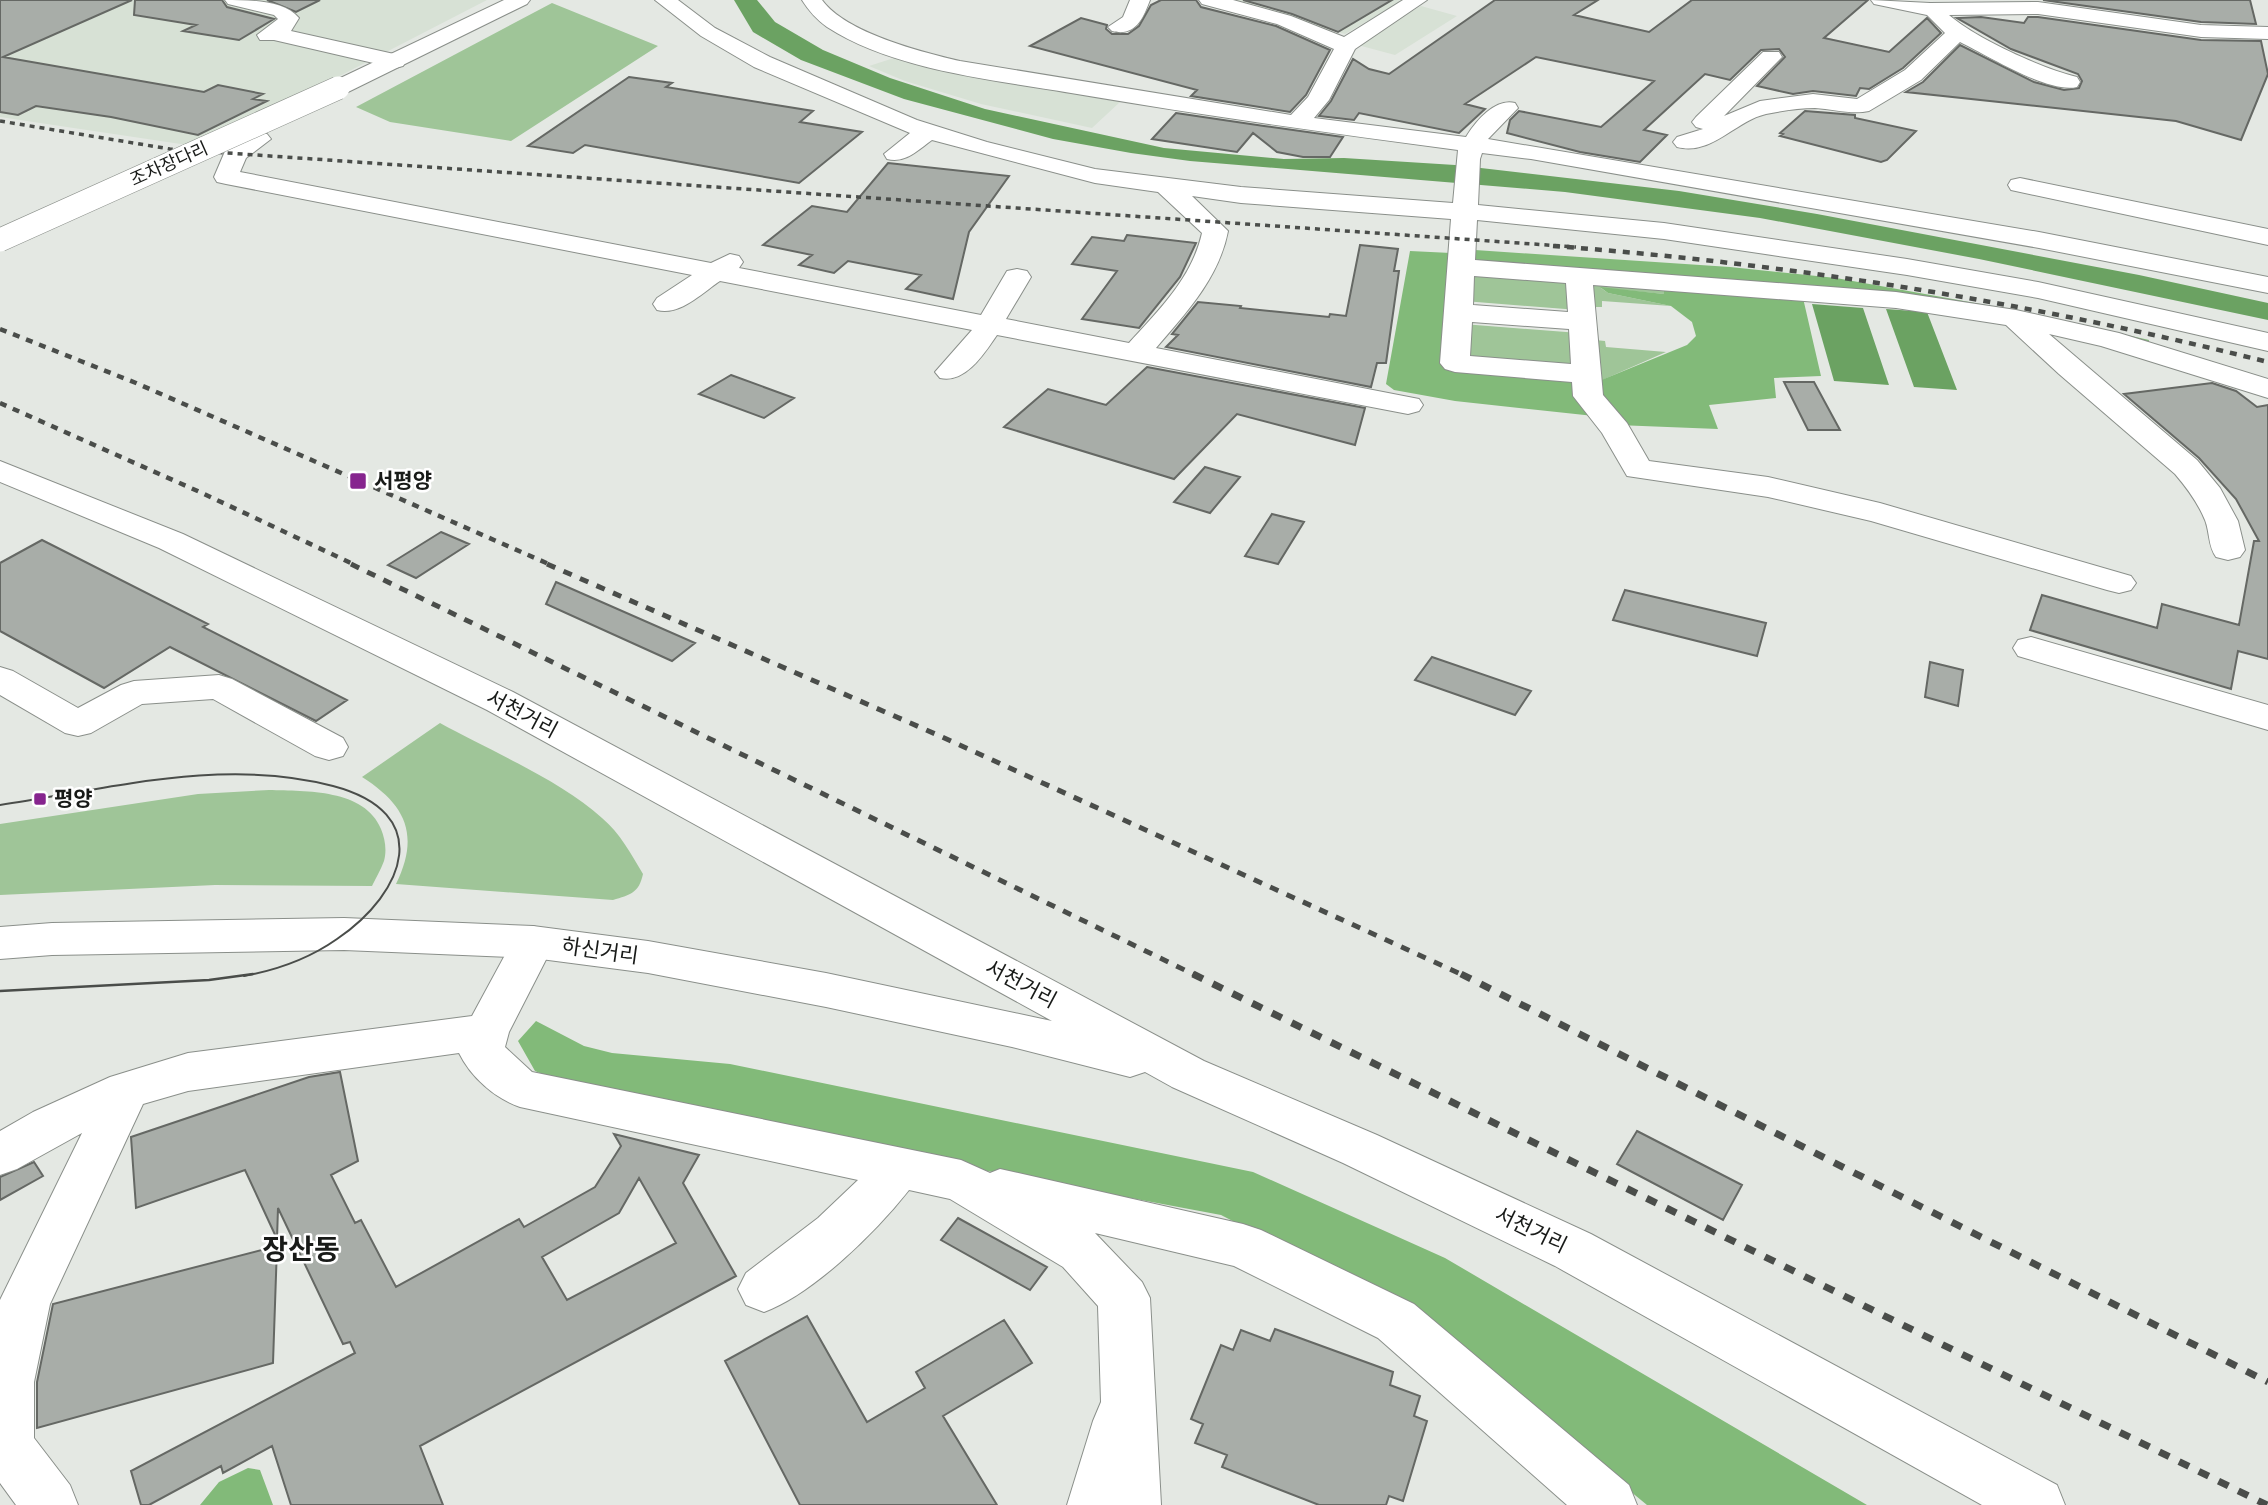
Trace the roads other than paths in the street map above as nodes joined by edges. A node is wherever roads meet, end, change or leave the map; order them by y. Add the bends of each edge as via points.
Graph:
1 (235, 0) edge
2 (520, 0) edge
3 (665, 0) edge
4 (812, 0) edge
5 (1140, 0) edge
6 (1209, 0) edge
7 (1417, 0) edge
8 (1881, 0) edge
9 (1930, 9) junction
10 (1119, 27) dead end
11 (1957, 33) junction
12 (2268, 33) edge
13 (1346, 46) junction
14 (1771, 57) dead end
15 (395, 61) junction
16 (2068, 82) dead end
17 (1507, 108) dead end
18 (1298, 121) junction
19 (928, 132) junction
20 (259, 139) dead end
21 (1685, 142) junction
22 (1469, 151) junction
23 (895, 154) dead end
24 (1653, 173) junction
25 (2020, 185) dead end
26 (1167, 187) junction
27 (1463, 228) junction
28 (2268, 237) edge
29 (0, 240) edge
30 (745, 250) dead end
31 (718, 271) junction
32 (1579, 275) junction
33 (1017, 276) dead end
34 (2268, 285) edge
35 (667, 304) dead end
36 (1457, 312) junction
37 (2016, 318) junction
38 (1582, 322) junction
39 (991, 323) junction
40 (2268, 342) edge
41 (1136, 353) junction
42 (950, 372) dead end
43 (1585, 374) junction
44 (2268, 389) edge
45 (1408, 405) dead end
46 (0, 471) edge
47 (2228, 550) dead end
48 (2119, 583) dead end
49 (2031, 648) dead end
50 (0, 679) edge
51 (2268, 718) edge
52 (329, 747) dead end
53 (533, 942) junction
54 (0, 943) edge
55 (485, 1032) junction
56 (1188, 1074) junction
57 (126, 1090) junction
58 (0, 1155) edge
59 (898, 1168) junction
60 (961, 1181) junction
61 (764, 1289) dead end
62 (1129, 1389) junction
63 (50, 1505) edge
64 (1095, 1505) edge
65 (1133, 1505) edge
66 (1609, 1505) edge
67 (2037, 1505) edge

1 - 15 street via 281,11 289,18 266,36
2 - 15 street, 조차장다리
3 - 19 street via 708,32 762,62
4 - 18 street via 836,21 875,43 919,58 1113,95
5 - 10 street via 1132,21
6 - 13 street via 1284,20
7 - 13 street
8 - 9 street
9 - 11 street
9 - 12 street via 2038,8 2201,30
11 - 16 street
11 - 21 street via 1913,75 1861,106 1813,102 1759,108 1705,138
13 - 18 street via 1318,100
14 - 21 street
15 - 29 street, 조차장다리, bridge
17 - 22 street via 1482,129
18 - 22 street
19 - 23 street
19 - 26 street via 1060,168
20 - 31 street via 235,155 226,177
21 - 24 street
22 - 24 street
22 - 27 street
24 - 34 street
25 - 28 street
26 - 27 street via 1339,204
26 - 41 street via 1215,231 1214,240 1204,265
27 - 32 street
27 - 36 street
27 - 40 street via 1664,231 2038,290
30 - 31 street
31 - 35 street
31 - 39 street
32 - 37 street via 1896,300
32 - 38 street
33 - 39 street
36 - 38 street
36 - 43 street via 1455,363
37 - 44 street via 2109,339
37 - 47 street via 2186,467 2222,521
38 - 43 street
39 - 41 street
39 - 42 street
41 - 45 street
43 - 48 street via 1588,396 1616,430 1638,469 1768,487 1880,513
46 - 56 street, 서천거리 via 171,541 500,701
49 - 51 street
50 - 52 street via 78,724 134,693 219,687
53 - 54 street, 하신거리 via 344,934
53 - 55 street
53 - 56 street, 하신거리 via 648,957 826,990 1012,1029
55 - 57 street via 188,1072
55 - 59 street via 481,1052 520,1088
56 - 67 street, 서천거리 via 1573,1250
57 - 58 street
57 - 63 street via 24,1304 7,1382 6,1446
59 - 60 street
59 - 61 street via 876,1196 819,1250
60 - 62 street via 1081,1251 1124,1298
60 - 66 street via 1242,1246 1396,1321
62 - 64 street
62 - 65 street

